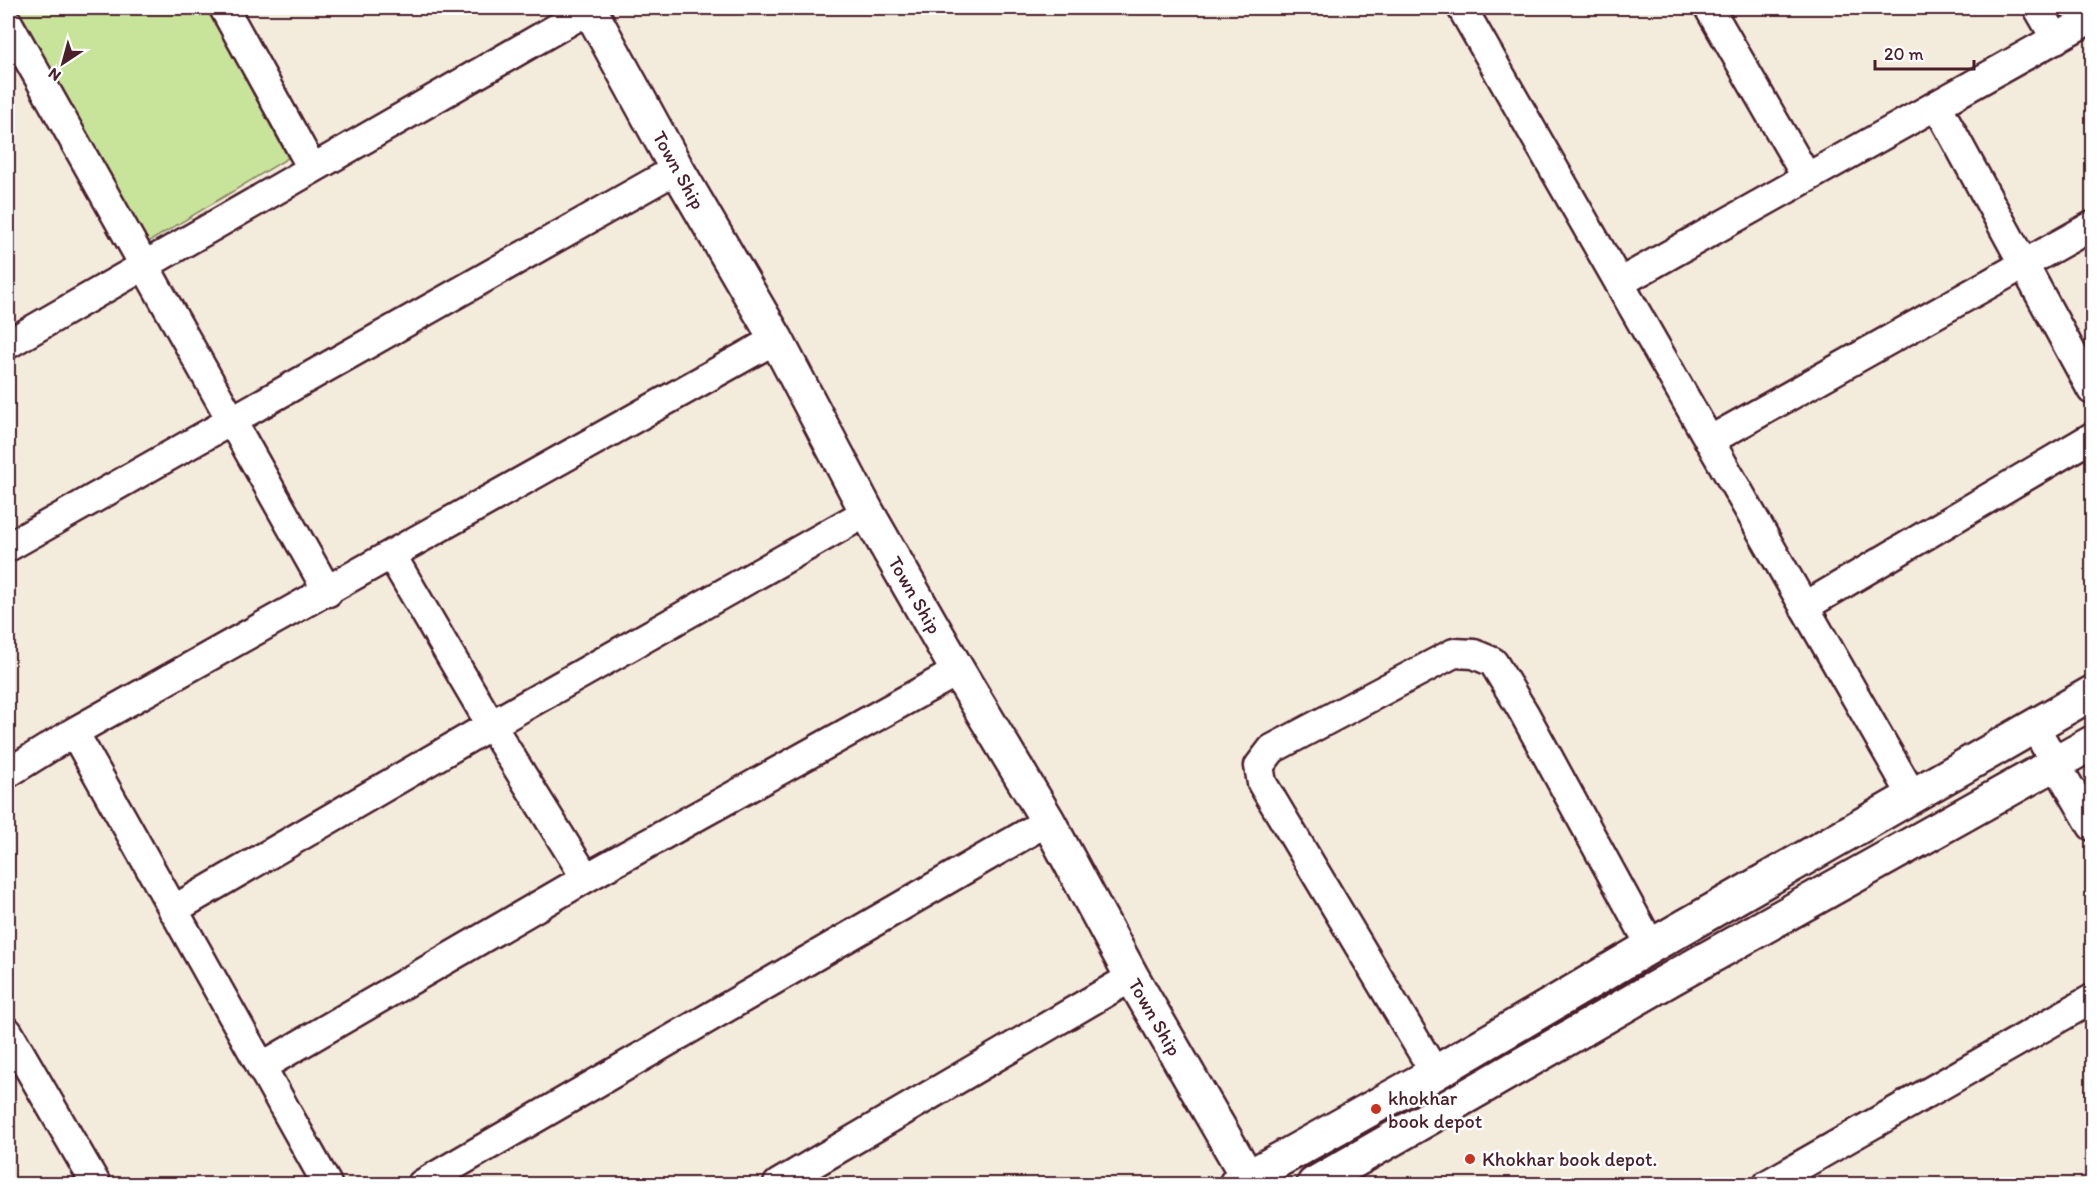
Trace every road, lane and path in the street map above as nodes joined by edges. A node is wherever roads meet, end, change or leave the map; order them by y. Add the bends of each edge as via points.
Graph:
1 (590, 8) edge
2 (1462, 8) edge
3 (1709, 8) edge
4 (2038, 8) edge
5 (230, 9) edge
6 (2092, 18) edge
7 (8, 23) edge
8 (2056, 39) junction
9 (1937, 105) junction
10 (312, 168) junction
11 (677, 169) junction
12 (1807, 178) junction
13 (2092, 226) edge
14 (144, 265) junction
15 (2024, 265) junction
16 (1619, 283) junction
17 (776, 339) junction
18 (8, 344) edge
19 (2092, 390) edge
20 (231, 420) junction
21 (2092, 437) edge
22 (1709, 441) junction
23 (867, 512) junction
24 (8, 547) edge
25 (392, 556) junction
26 (328, 592) junction
27 (1804, 607) junction
28 (958, 671) junction
29 (2092, 693) edge
30 (491, 725) junction
31 (2034, 726) junction
32 (74, 732) junction
33 (2092, 743) edge
34 (2057, 763) junction
35 (8, 773) edge
36 (1912, 795) junction
37 (1048, 821) junction
38 (2092, 826) edge
39 (586, 878) junction
40 (173, 910) junction
41 (1651, 946) junction
42 (1132, 977) junction
43 (2092, 999) edge
44 (8, 1032) edge
45 (261, 1066) junction
46 (1436, 1072) junction
47 (1242, 1181) edge
48 (96, 1185) edge
49 (327, 1185) edge
50 (422, 1185) edge
51 (778, 1185) edge
52 (1314, 1185) edge
53 (1768, 1185) edge

1 - 10 street
1 - 11 main road, Town Ship
2 - 16 street
3 - 12 street
4 - 8 street
5 - 10 street
6 - 8 street
7 - 14 street
8 - 9 street
9 - 12 street
9 - 15 street
10 - 14 street
11 - 17 main road, Town Ship
11 - 20 street
12 - 16 street
13 - 15 street
14 - 18 street
14 - 20 street
15 - 19 street
15 - 22 street
16 - 22 street
17 - 23 main road, Town Ship
17 - 25 street
20 - 24 street
20 - 26 street
21 - 27 street
22 - 27 street
23 - 28 main road, Town Ship
23 - 30 street
25 - 26 street
25 - 30 street
26 - 32 street
27 - 36 street
28 - 37 main road, Town Ship
28 - 39 street
29 - 31 main road
30 - 39 street
30 - 40 street
31 - 34 street
31 - 36 main road
32 - 35 street
32 - 40 street
33 - 34 main road
34 - 38 street
34 - 52 main road via 1674,977
36 - 41 main road
37 - 42 main road, Town Ship
37 - 50 street
39 - 45 street
40 - 45 street
41 - 46 main road
41 - 46 street via 1493,662 1474,654 1455,653 1272,749 1259,766 1262,783
42 - 47 main road, Town Ship
42 - 51 street
43 - 53 street
44 - 48 street
45 - 49 street
46 - 47 main road

